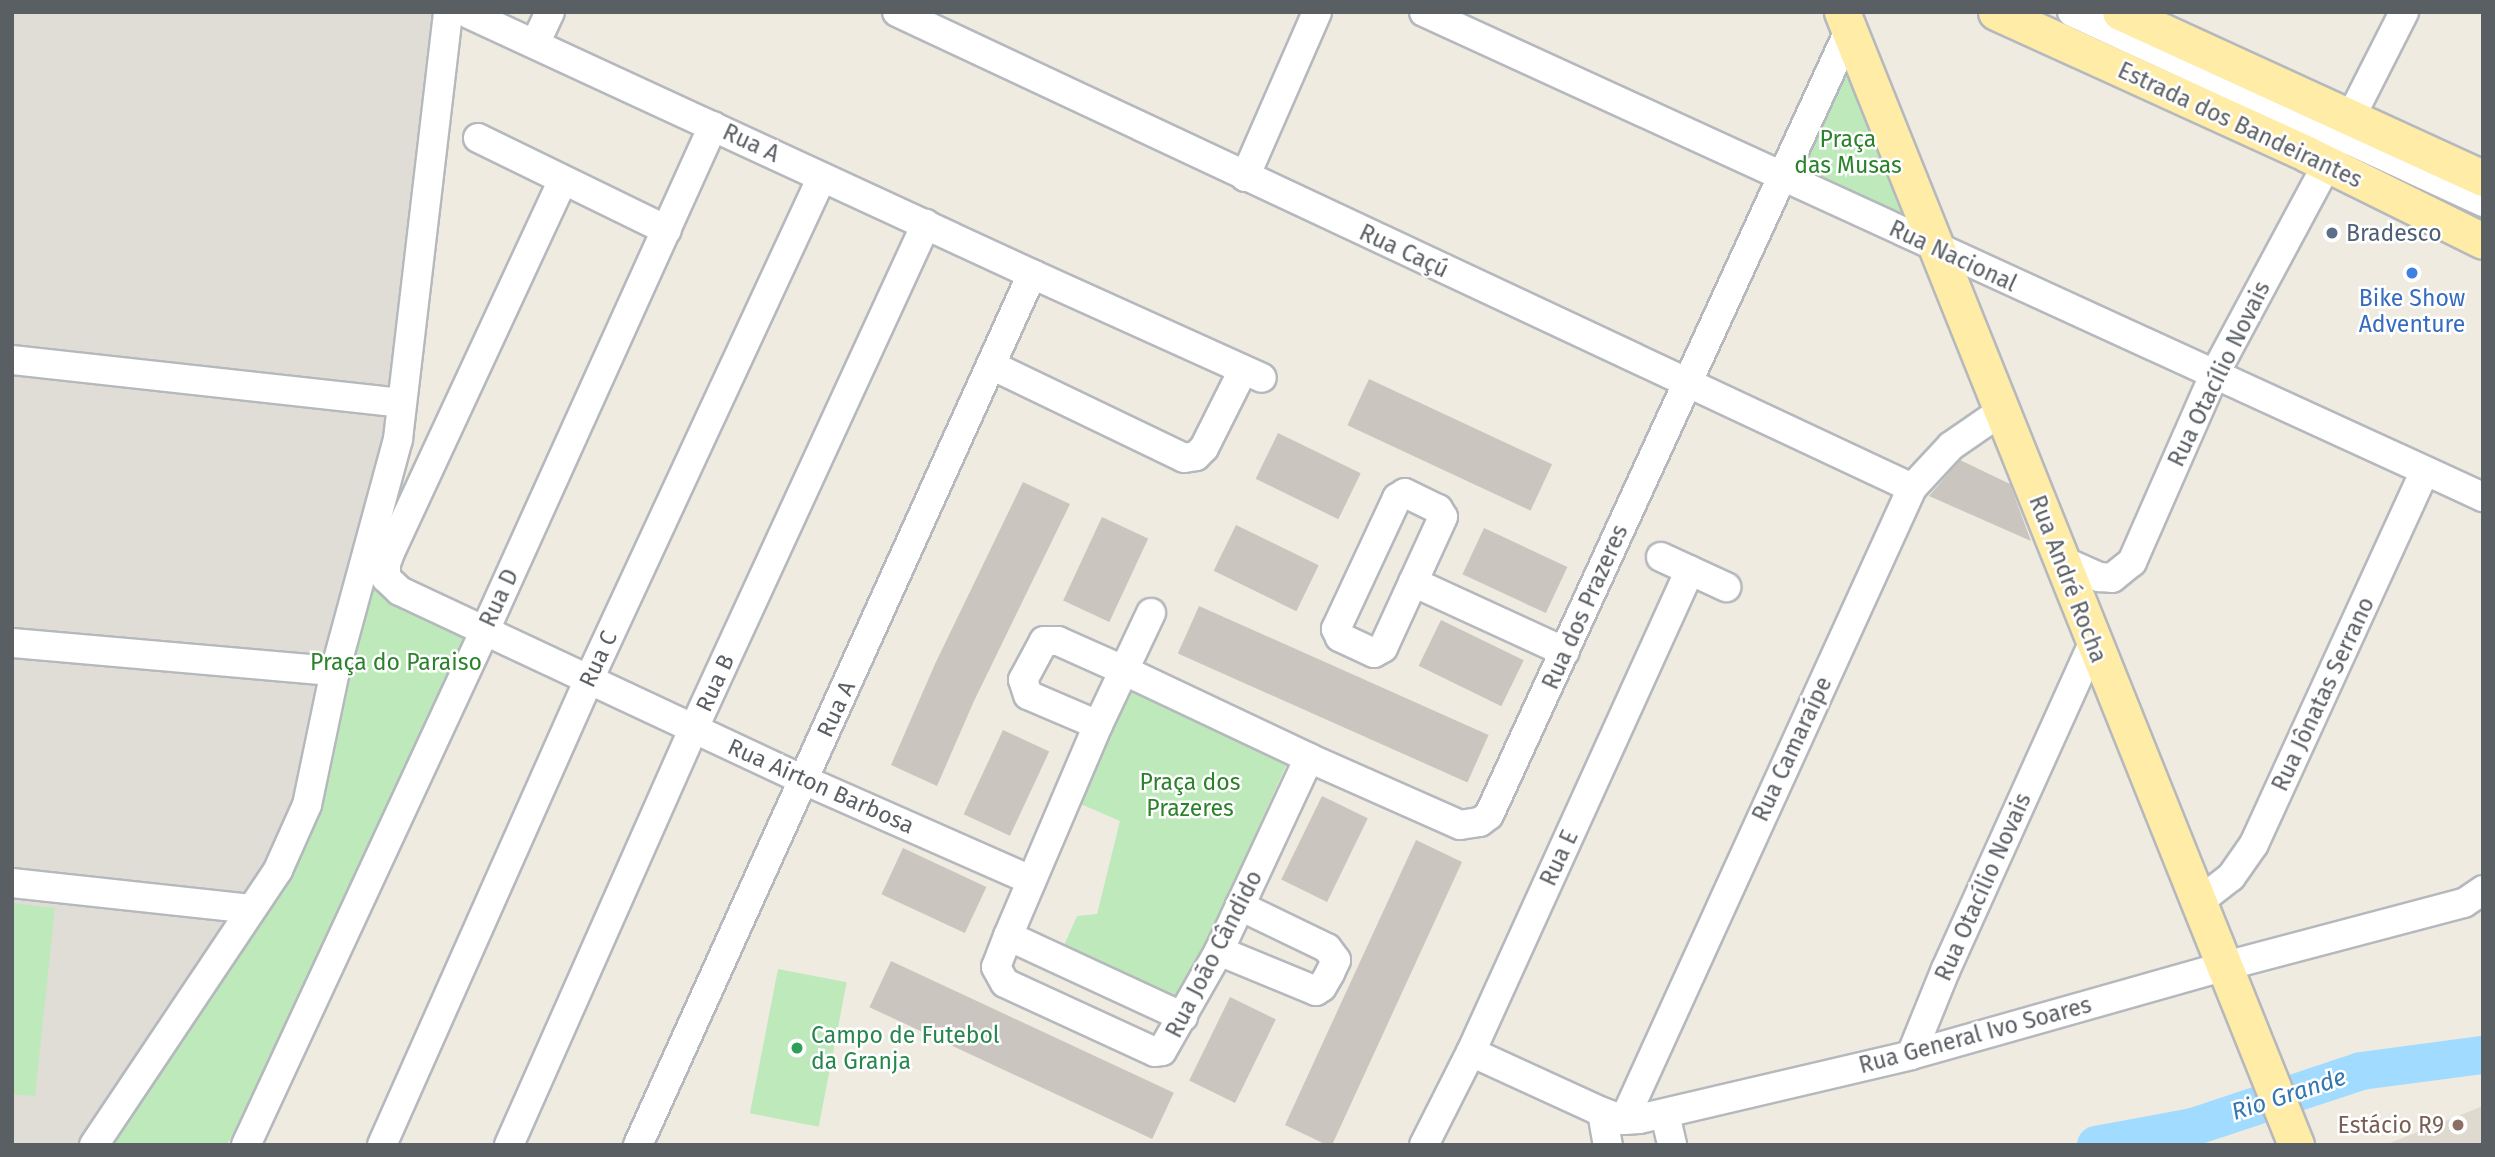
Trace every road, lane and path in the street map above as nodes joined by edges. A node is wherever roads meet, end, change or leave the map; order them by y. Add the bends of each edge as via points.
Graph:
1 (550, 12) edge
2 (897, 12) edge
3 (1317, 12) edge
4 (1424, 12) edge
5 (1996, 12) edge
6 (2034, 12) edge
7 (2071, 12) edge
8 (2120, 12) edge
9 (2404, 12) edge
10 (458, 13) edge
11 (1845, 22) edge
12 (535, 44) junction
13 (713, 126) junction
14 (478, 138) dead end
15 (2338, 143) junction
16 (1781, 176) junction
17 (822, 177) junction
18 (1245, 177) junction
19 (2483, 178) edge
20 (562, 182) junction
21 (2483, 202) edge
22 (2483, 223) edge
23 (926, 224) junction
24 (667, 230) junction
25 (2483, 241) edge
26 (1938, 250) junction
27 (1032, 274) junction
28 (12, 359) edge
29 (993, 366) junction
30 (2214, 375) junction
31 (1687, 383) junction
32 (401, 403) junction
33 (2003, 410) junction
34 (2425, 471) junction
35 (1912, 488) junction
36 (2483, 497) edge
37 (1661, 557) dead end
38 (2061, 560) junction
39 (1690, 570) junction
40 (1413, 582) junction
41 (1726, 587) dead end
42 (1151, 613) dead end
43 (486, 628) junction
44 (12, 643) edge
45 (2093, 644) junction
46 (1565, 652) junction
47 (1123, 670) junction
48 (335, 671) junction
49 (590, 677) junction
50 (1098, 725) junction
51 (694, 728) junction
52 (1309, 758) junction
53 (804, 779) junction
54 (1031, 880) junction
55 (12, 883) edge
56 (2483, 890) edge
57 (2200, 901) junction
58 (1240, 906) junction
59 (251, 909) junction
60 (1008, 936) junction
61 (1219, 951) junction
62 (2225, 966) junction
63 (1183, 1017) junction
64 (1471, 1052) junction
65 (1911, 1055) junction
66 (1665, 1114) junction
67 (1613, 1116) junction
68 (2295, 1143) edge
69 (94, 1145) edge
70 (246, 1145) edge
71 (382, 1145) edge
72 (509, 1145) edge
73 (638, 1145) edge
74 (1424, 1145) edge
75 (1608, 1145) edge
76 (1672, 1145) edge

1 - 12 street
2 - 18 street, Rua Caçú
3 - 18 street
4 - 16 street, Rua Nacional
5 - 15 main road, Estrada dos Bandeirantes
6 - 15 street
7 - 15 street
8 - 15 main road, Estrada dos Bandeirantes
9 - 15 street, Rua Otacílio Novais
10 - 12 street, Rua A
10 - 32 street
11 - 16 street, Rua dos Prazeres
11 - 26 main road, Rua André Rocha
12 - 13 street, Rua A
13 - 17 street, Rua A
13 - 24 street, Rua D
14 - 20 street
15 - 19 main road, Estrada dos Bandeirantes
15 - 21 street
15 - 22 street
15 - 25 main road, Estrada dos Bandeirantes
15 - 30 street, Rua Otacílio Novais
16 - 26 street, Rua Nacional
16 - 31 street, Rua dos Prazeres
17 - 23 street, Rua A
17 - 49 street, Rua C
18 - 31 street, Rua Caçú
20 - 24 street
20 - 43 street, Rua Airton Barbosa via 385,571 400,591
23 - 27 street, Rua A
23 - 51 street, Rua B
24 - 43 street, Rua D
26 - 30 street, Rua Nacional
26 - 33 main road, Rua André Rocha
27 - 29 street, Rua A
27 - 29 street, Rua A via 1253,374 1204,448 1196,456 1184,458
28 - 32 street
29 - 53 street, Rua A
30 - 34 street, Rua Nacional
30 - 38 street, Rua Otacílio Novais via 2132,562 2112,578
31 - 35 street, Rua Caçú
31 - 46 street, Rua dos Prazeres
32 - 48 street via 393,466
33 - 35 street, Rua Camaraípe via 1951,446
33 - 38 main road, Rua André Rocha
34 - 36 street, Rua Nacional
34 - 57 street, Rua Jônatas Serrano via 2255,844 2231,877
35 - 67 street, Rua Camaraípe
37 - 39 street
38 - 45 main road, Rua André Rocha
39 - 41 street
39 - 64 street, Rua E
40 - 40 street via 1379,652 1337,634 1397,498 1405,493 1438,509 1443,517
40 - 46 street
42 - 47 street
43 - 49 street, Rua Airton Barbosa
43 - 70 street, Rua D
44 - 48 street
45 - 57 main road, Rua André Rocha
45 - 65 street, Rua Otacílio Novais
46 - 52 street, Rua dos Prazeres via 1494,806 1480,822 1461,825
47 - 50 street
47 - 50 street, Rua dos Prazeres via 1051,639 1039,646 1023,680 1028,695
47 - 52 street, Rua dos Prazeres
48 - 59 street via 307,805 278,870
49 - 51 street, Rua Airton Barbosa
49 - 71 street, Rua C
50 - 54 street
51 - 53 street, Rua Airton Barbosa
51 - 72 street, Rua B
52 - 58 street, Rua João Cândido
53 - 54 street, Rua Airton Barbosa
53 - 73 street, Rua A
54 - 60 street
55 - 59 street
56 - 62 street, Rua General Ivo Soares via 2464,903
57 - 62 main road, Rua André Rocha
58 - 61 street, Rua João Cândido
58 - 61 street via 1327,948 1336,960 1330,973 1316,991
59 - 69 street
60 - 63 street
60 - 63 street, Rua João Cândido via 996,967 1005,983 1155,1052 1167,1046
61 - 63 street, Rua João Cândido
62 - 65 street, Rua General Ivo Soares
62 - 68 main road, Rua André Rocha
64 - 67 street
64 - 74 street, Rua E
65 - 66 street, Rua General Ivo Soares
66 - 67 street, Rua General Ivo Soares
66 - 76 street
67 - 75 street

